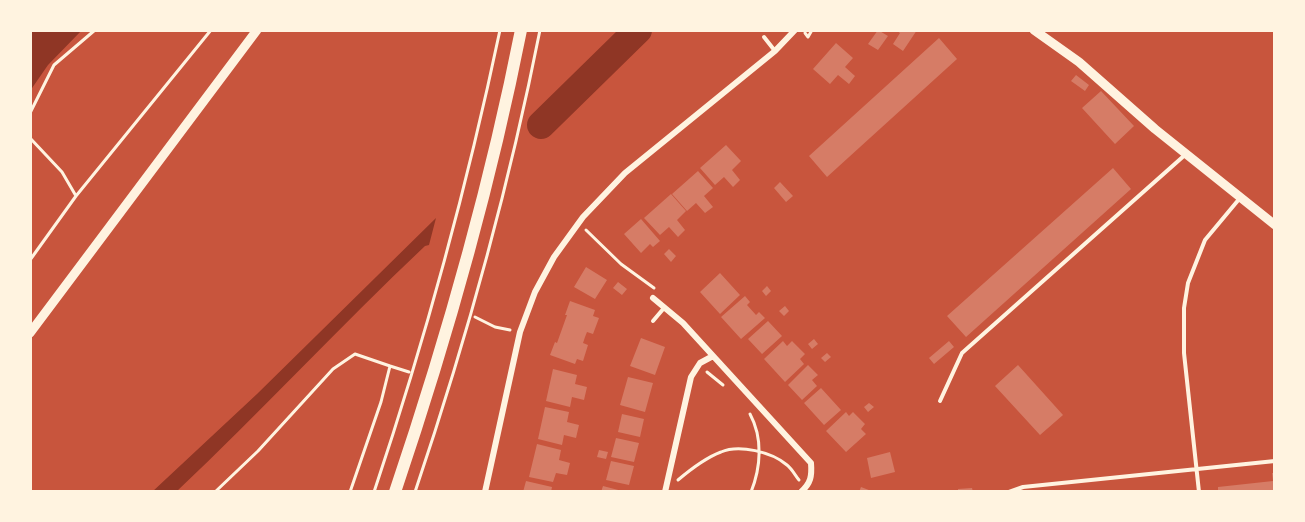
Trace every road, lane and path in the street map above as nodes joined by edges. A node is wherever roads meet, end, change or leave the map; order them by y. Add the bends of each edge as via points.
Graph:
1 (94, 30) edge
2 (211, 30) edge
3 (257, 30) edge
4 (500, 30) edge
5 (520, 30) edge
6 (540, 30) edge
7 (795, 30) edge
8 (802, 30) edge
9 (813, 30) edge
10 (1034, 30) edge
11 (764, 37) dead end
12 (775, 51) junction
13 (30, 113) edge
14 (30, 138) edge
15 (1186, 153) junction
16 (76, 196) junction
17 (1241, 196) junction
18 (578, 223) junction
19 (1275, 225) edge
20 (30, 260) edge
21 (653, 298) joint
22 (664, 308) junction
23 (475, 317) dead end
24 (653, 321) dead end
25 (520, 332) junction
26 (30, 333) edge
27 (712, 356) junction
28 (390, 366) junction
29 (698, 366) junction
30 (408, 372) dead end
31 (730, 391) dead end
32 (940, 401) dead end
33 (746, 407) dead end
34 (759, 453) junction
35 (1275, 461) edge
36 (1196, 469) junction
37 (666, 489) edge
38 (803, 490) edge
39 (215, 492) edge
40 (350, 492) edge
41 (374, 492) edge
42 (395, 492) edge
43 (415, 492) edge
44 (485, 492) edge
45 (751, 492) edge
46 (1009, 492) edge
47 (1199, 492) edge

1 - 13 path via 54,65
2 - 16 path
3 - 26 street
4 - 41 path via 448,249
5 - 42 highway via 494,152 456,297
6 - 43 path via 486,260
7 - 12 street
8 - 9 path via 808,37
10 - 15 street
11 - 12 lane
12 - 18 street via 625,173
14 - 16 path via 62,172
15 - 17 street
15 - 32 lane via 962,353
16 - 20 path
17 - 19 street
17 - 36 lane via 1205,240 1188,283 1184,352
18 - 21 path via 621,264 654,288
18 - 25 street via 543,274
21 - 22 street
22 - 24 lane
22 - 27 street
23 - 25 path via 495,327
25 - 44 street
27 - 29 street
27 - 38 street via 812,463 812,474
28 - 30 path
28 - 39 path via 356,354 333,369
28 - 40 path
29 - 31 path
29 - 37 street via 691,377
33 - 34 path via 756,426
34 - 37 path via 722,451
34 - 38 path via 788,465
34 - 45 path
35 - 36 lane
36 - 46 lane via 1023,486
36 - 47 lane

